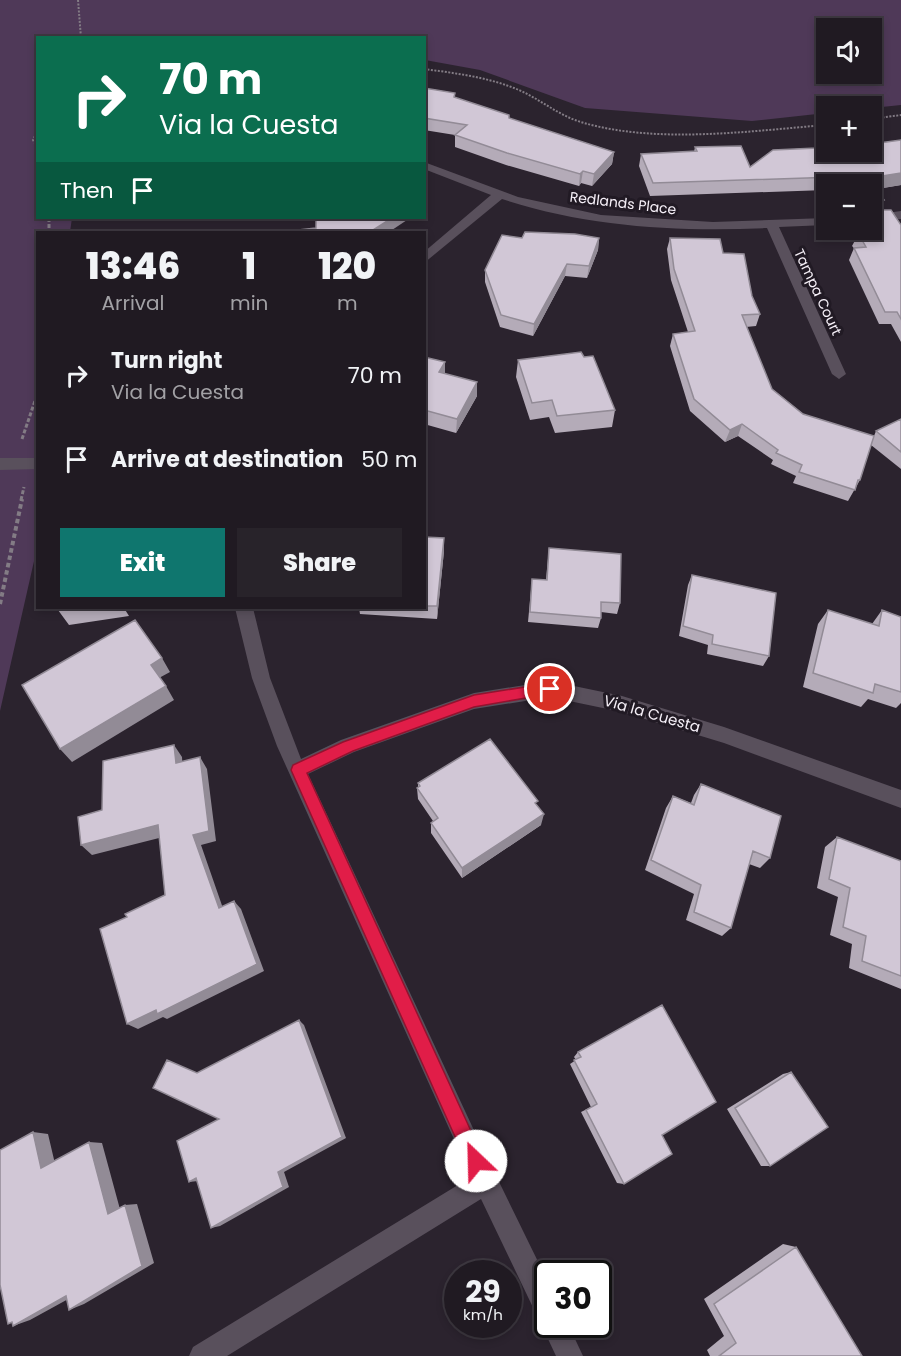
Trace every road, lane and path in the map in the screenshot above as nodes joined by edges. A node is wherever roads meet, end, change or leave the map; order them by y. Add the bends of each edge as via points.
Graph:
1 (78, 0) edge
2 (81, 36) edge
3 (426, 69) edge
4 (901, 115) edge
5 (882, 118) edge
6 (816, 125) edge
7 (426, 166) edge
8 (499, 195) junction
9 (901, 215) edge
10 (882, 217) edge
11 (816, 221) edge
12 (770, 222) junction
13 (426, 257) edge
14 (839, 374) dead end
15 (36, 396) edge
16 (33, 463) edge
17 (6, 464) edge
18 (0, 604) edge
19 (244, 609) edge
20 (298, 770) junction
21 (901, 799) edge
22 (485, 1182) junction
23 (534, 1282) edge
24 (561, 1338) edge
25 (202, 1356) edge
26 (570, 1356) edge

1 - 2 path
3 - 6 path via 514,88 557,113 611,128 684,132
4 - 5 path
7 - 8 street, Redlands Place
8 - 12 street, Redlands Place via 627,222
8 - 13 street
9 - 10 street
11 - 12 street, Redlands Place
12 - 14 street, Tampa Court
15 - 17 path
16 - 17 street
16 - 18 path
19 - 20 street via 257,672
20 - 21 street, Via la Cuesta via 348,746 474,701 550,689 622,704 742,741
20 - 22 street
22 - 23 street
22 - 25 street
24 - 26 street

